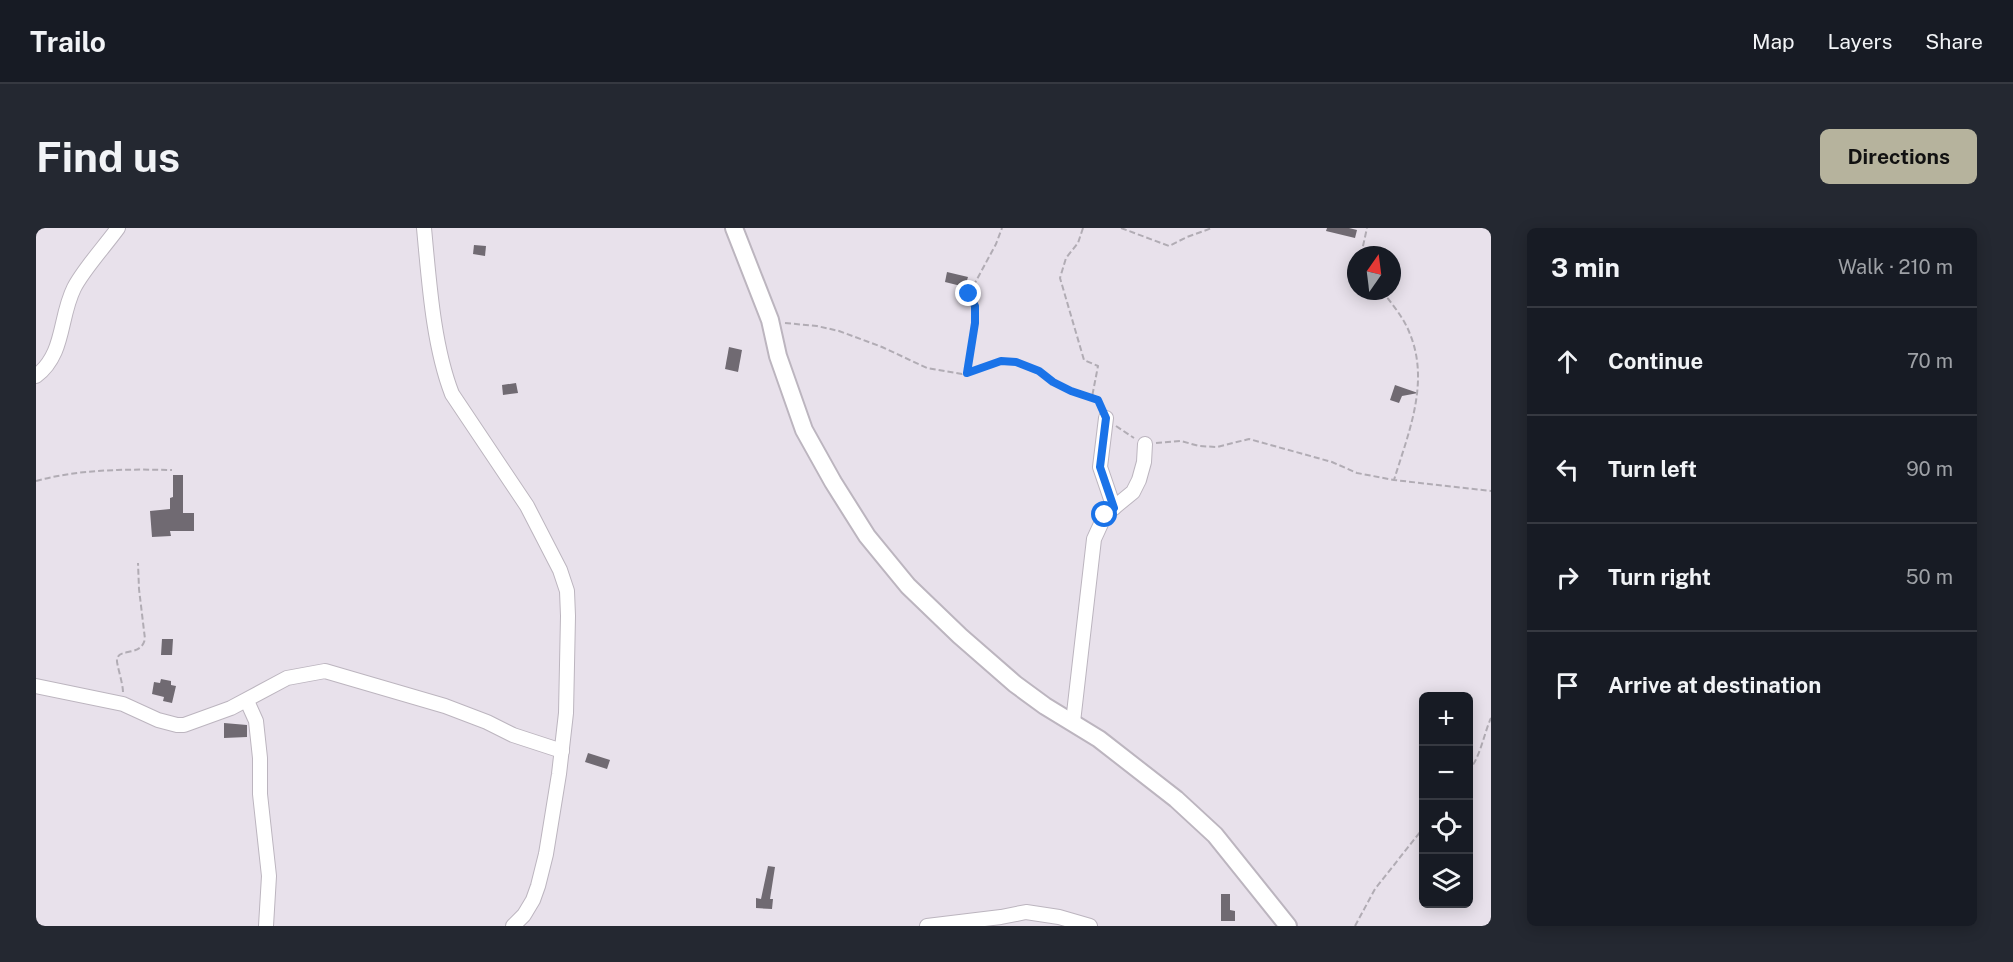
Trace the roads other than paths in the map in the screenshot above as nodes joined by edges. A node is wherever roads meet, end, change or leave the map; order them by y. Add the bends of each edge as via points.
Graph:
1 (118, 228) edge
2 (424, 228) edge
3 (734, 228) edge
4 (36, 376) edge
5 (1106, 418) road end
6 (1145, 444) road end
7 (1114, 508) junction
8 (36, 686) edge
9 (247, 701) junction
10 (1073, 722) junction
11 (562, 751) junction
12 (1282, 925) edge
13 (266, 926) edge
14 (513, 926) edge
15 (927, 926) edge
16 (1089, 926) edge

1 - 4 street via 75,286 54,354 44,371
2 - 11 street via 438,339 449,386 527,506 567,591
3 - 10 street via 770,320 804,430 867,536 908,586 960,636 1015,684
5 - 7 street via 1100,467
6 - 7 street via 1139,480 1133,492
7 - 10 street via 1105,515 1094,539
8 - 9 street via 123,704 177,725
9 - 11 street via 287,678 326,670 445,706
9 - 13 street via 256,721 260,758 269,876
10 - 12 street via 1138,768 1215,835
11 - 14 street via 538,886 524,915
15 - 16 street via 1026,912

